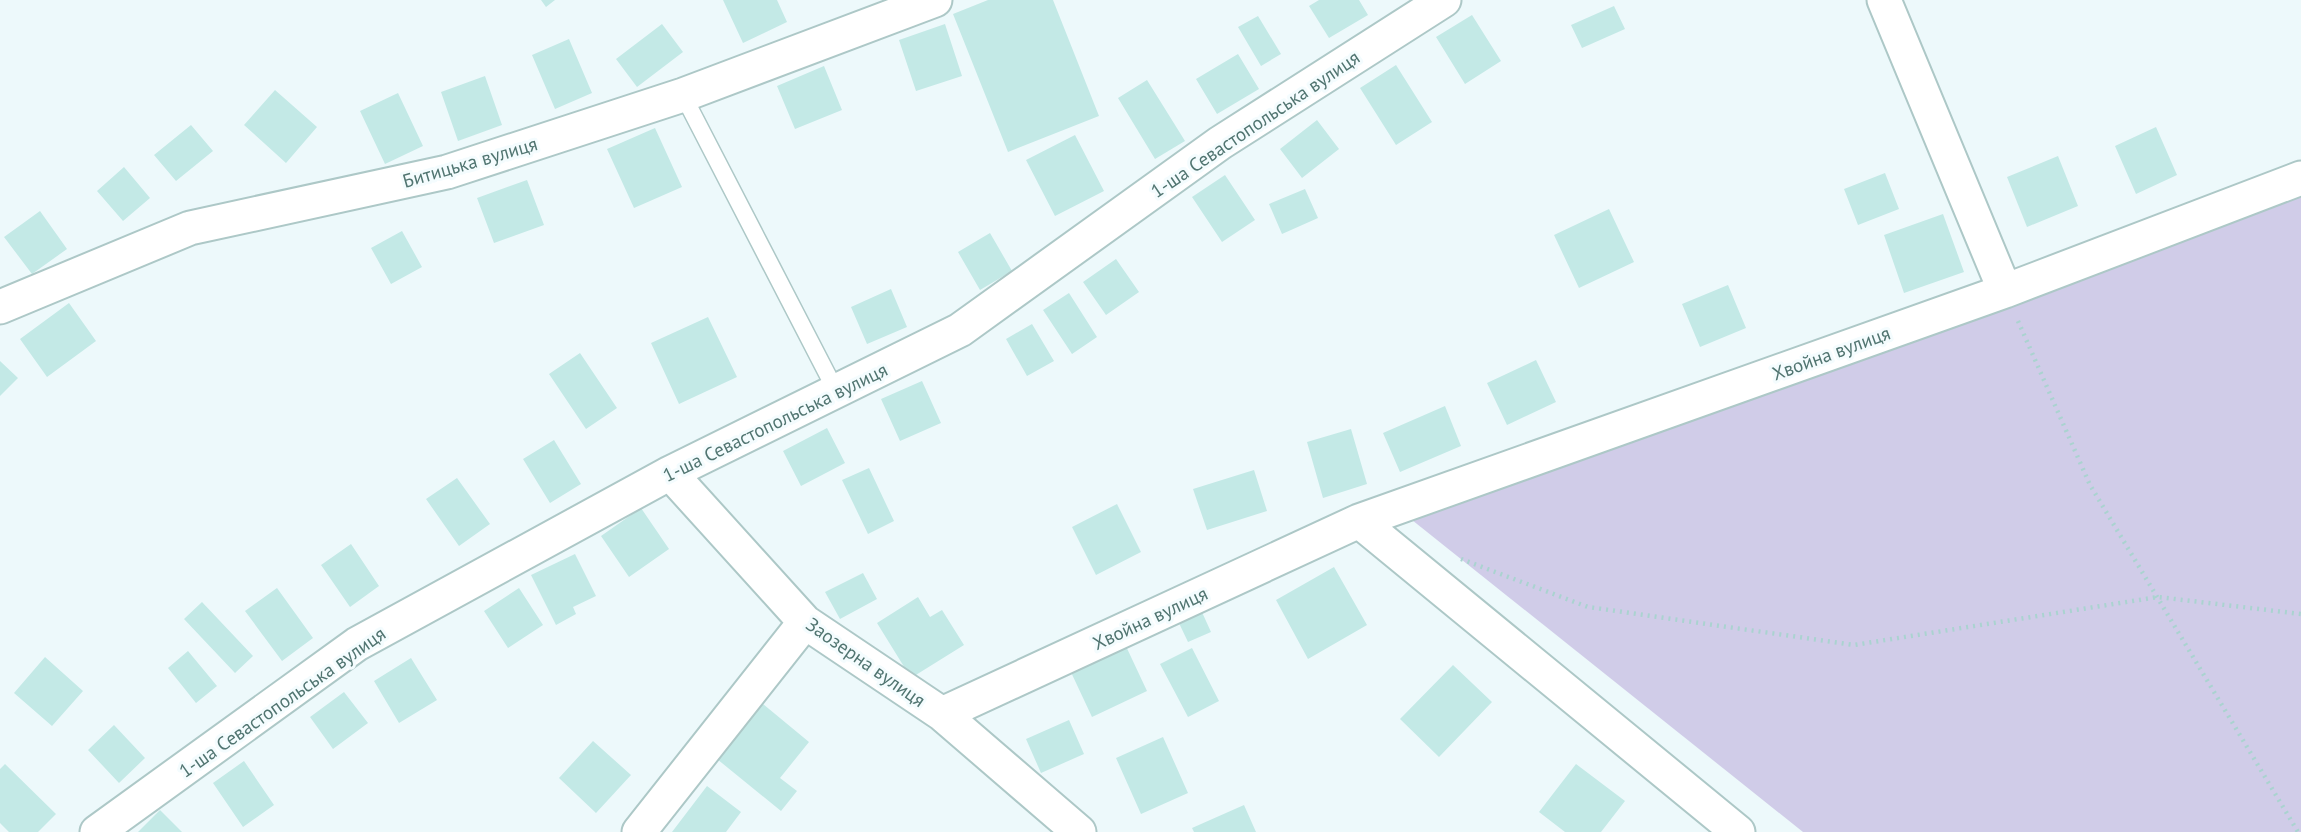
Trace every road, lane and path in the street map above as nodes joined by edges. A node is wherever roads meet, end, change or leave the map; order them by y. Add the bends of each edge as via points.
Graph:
1 (935, 0) edge
2 (1444, 0) edge
3 (1884, 0) edge
4 (683, 96) junction
5 (2301, 178) edge
6 (2005, 291) junction
7 (0, 307) edge
8 (836, 391) junction
9 (670, 473) junction
10 (1359, 521) junction
11 (1448, 554) dead end
12 (2158, 597) junction
13 (2301, 614) edge
14 (805, 622) junction
15 (942, 714) junction
16 (97, 832) edge
17 (639, 832) edge
18 (1079, 832) edge
19 (1738, 832) edge
20 (2298, 832) edge

1 - 4 street, Битицька вулиця
2 - 8 street, 1-ша Севастопольська вулиця via 1220,144 960,330
3 - 6 street
4 - 7 street, Битицька вулиця via 447,172 190,228
4 - 8 lane
5 - 6 street, Хвойна вулиця
6 - 10 street, Хвойна вулиця
6 - 12 path via 2090,485
8 - 9 street, 1-ша Севастопольська вулиця
9 - 14 street, Заозерна вулиця
9 - 16 street, 1-ша Севастопольська вулиця via 358,644
10 - 15 street, Хвойна вулиця
10 - 19 street
11 - 12 path via 1588,607 1854,645
12 - 13 path
12 - 20 path
14 - 15 street, Заозерна вулиця
14 - 17 street
15 - 18 street, Заозерна вулиця

